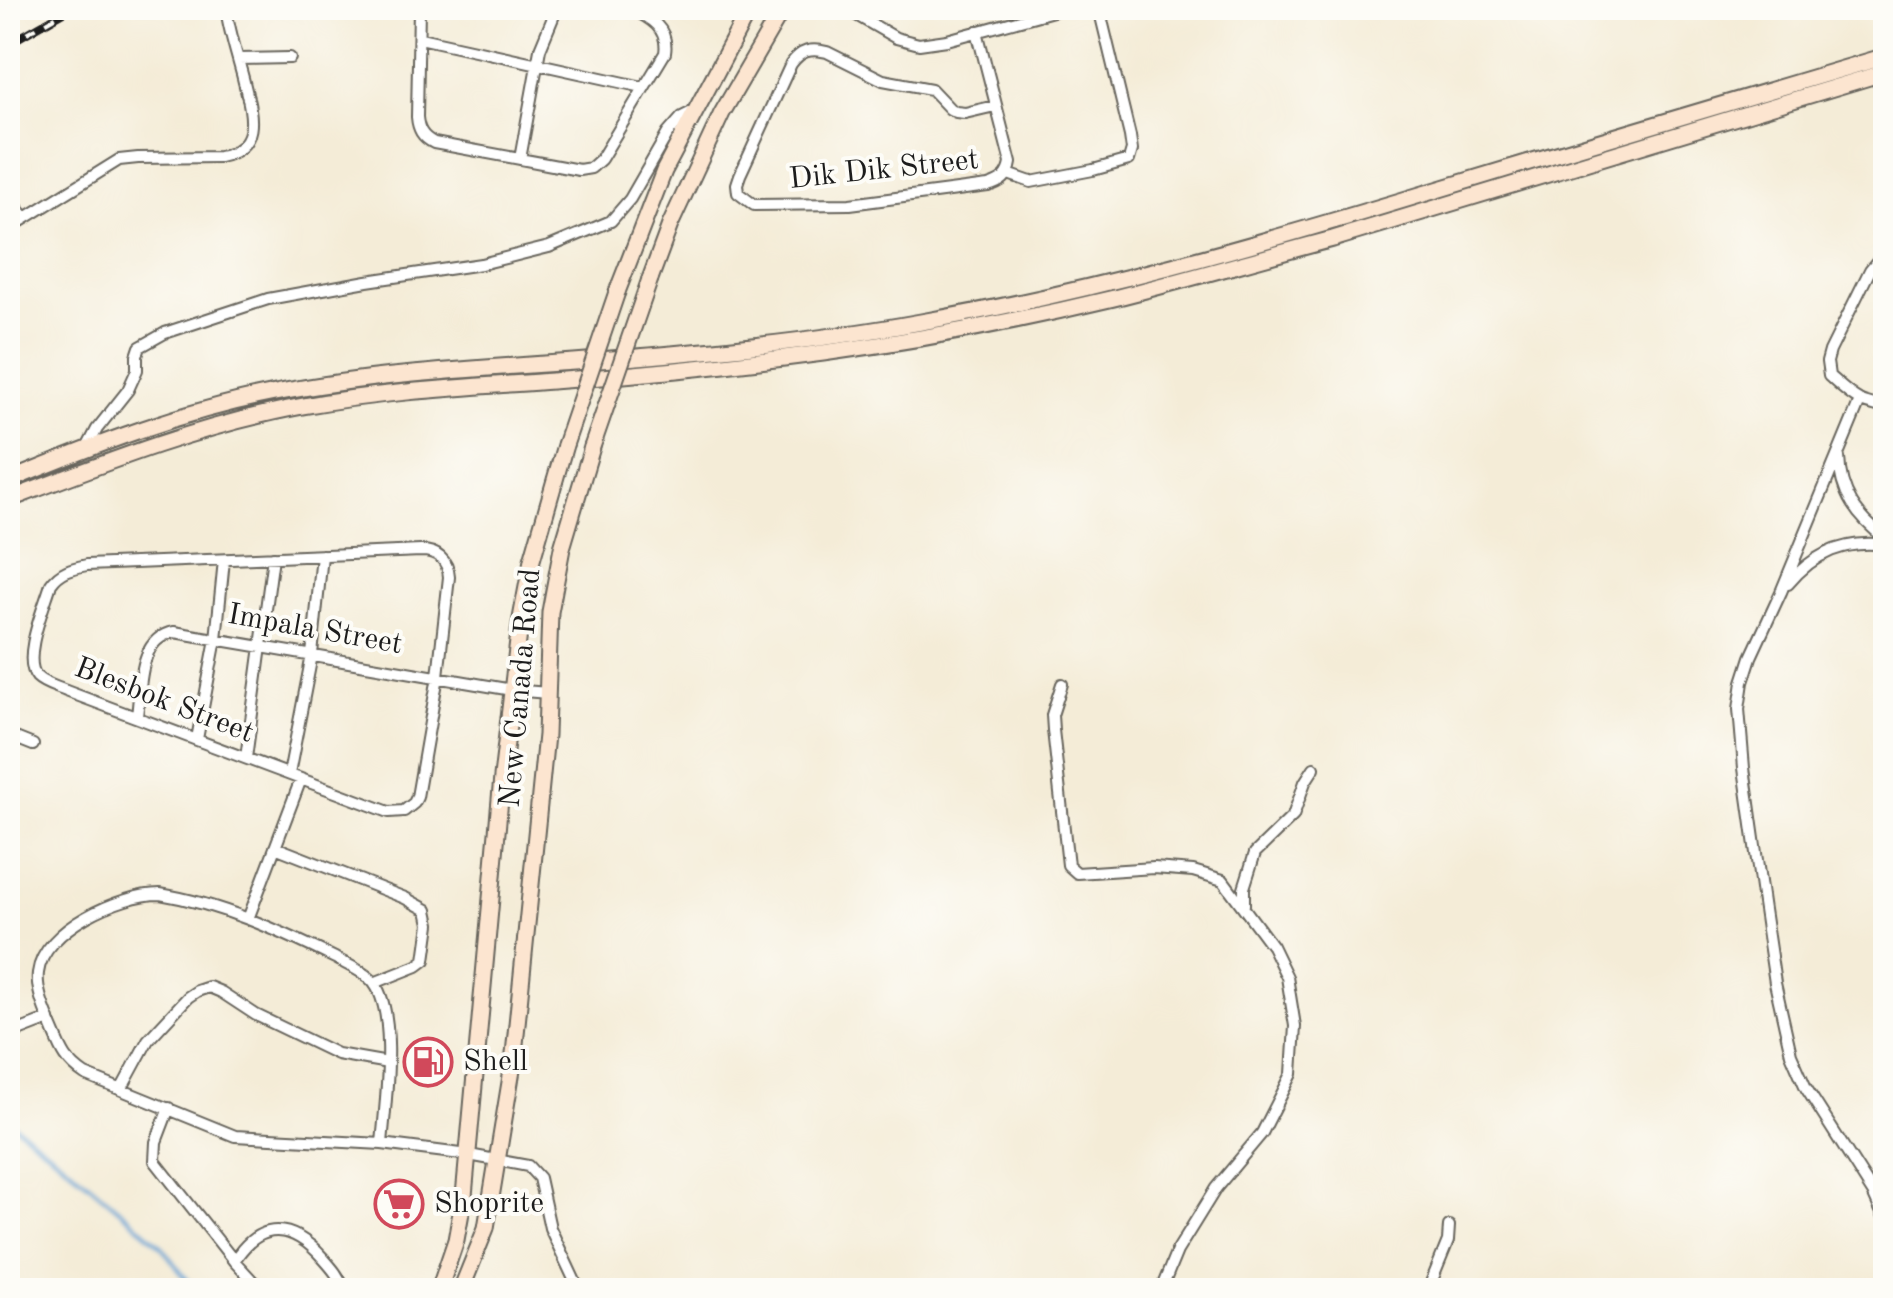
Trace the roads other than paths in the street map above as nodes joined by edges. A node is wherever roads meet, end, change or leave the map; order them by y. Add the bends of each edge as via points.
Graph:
1 (419, 8) edge
2 (557, 8) edge
3 (630, 8) edge
4 (782, 8) edge
5 (844, 8) edge
6 (1064, 8) edge
7 (1099, 8) edge
8 (1594, 8) edge
9 (1658, 8) edge
10 (226, 9) edge
11 (749, 9) edge
12 (978, 32) junction
13 (420, 38) junction
14 (1886, 56) edge
15 (290, 58) dead end
16 (238, 60) junction
17 (538, 63) junction
18 (1886, 72) edge
19 (643, 87) junction
20 (995, 106) junction
21 (694, 110) junction
22 (520, 159) junction
23 (1008, 174) junction
24 (8, 197) edge
25 (1886, 208) edge
26 (25, 217) junction
27 (8, 229) edge
28 (1860, 401) junction
29 (1886, 409) edge
30 (87, 448) junction
31 (1839, 451) junction
32 (8, 481) edge
33 (8, 500) edge
34 (1886, 542) edge
35 (322, 556) junction
36 (273, 558) junction
37 (224, 560) junction
38 (1780, 592) junction
39 (216, 638) junction
40 (263, 646) junction
41 (312, 655) junction
42 (438, 676) junction
43 (1062, 684) dead end
44 (512, 690) junction
45 (548, 693) junction
46 (136, 716) junction
47 (8, 735) edge
48 (197, 740) junction
49 (33, 745) dead end
50 (246, 758) junction
51 (1314, 768) dead end
52 (289, 774) junction
53 (301, 779) junction
54 (275, 847) junction
55 (1244, 906) junction
56 (248, 919) junction
57 (374, 983) junction
58 (48, 1019) junction
59 (8, 1035) edge
60 (388, 1063) junction
61 (122, 1088) junction
62 (169, 1108) junction
63 (382, 1144) junction
64 (468, 1154) junction
65 (497, 1160) junction
66 (1886, 1222) edge
67 (1450, 1226) dead end
68 (234, 1261) junction
69 (261, 1290) edge
70 (344, 1290) edge
71 (439, 1290) edge
72 (461, 1290) edge
73 (580, 1290) edge
74 (1161, 1290) edge
75 (1428, 1290) edge

1 - 13 street
2 - 17 street
3 - 19 street via 666,39 664,56
4 - 45 main road, New Canada Road, bridge via 722,113 670,225 592,446 552,594
5 - 12 street via 912,43
6 - 12 street
7 - 23 street via 1130,136 1129,160 1036,181
8 - 9 street via 1621,14
10 - 16 street
11 - 21 main road, New Canada Road
12 - 20 street
13 - 17 street
13 - 22 street via 417,117 425,138
14 - 30 main road via 1332,223 1089,288 774,344 338,382 211,408
15 - 16 street
16 - 26 street via 252,116 240,150 219,157 119,160
17 - 19 street
17 - 22 street
18 - 33 main road via 1333,238 1070,308 744,364 306,406 198,431
19 - 22 street via 592,168
20 - 23 street, Dik Dik Street
20 - 23 street, Dik Dik Street via 956,112 931,90 890,83 827,52 806,51 791,64 737,189 754,206 860,203 988,186
21 - 30 street via 668,133 611,222 549,247 268,299 165,333 140,347 128,390
21 - 44 main road, New Canada Road, bridge via 646,215 565,445 532,560
24 - 26 street
25 - 28 street via 1883,254 1827,362 1829,376
26 - 27 street
28 - 29 street
28 - 31 street
30 - 32 main road
31 - 34 street via 1851,504
31 - 38 street
34 - 38 street via 1818,556
35 - 36 street, Blesbok Street
35 - 41 street
35 - 42 street, Blesbok Street via 427,551 442,558 449,572
36 - 37 street, Blesbok Street
36 - 40 street
37 - 39 street
37 - 46 street, Blesbok Street via 87,565 60,573 52,584 31,652 34,674
38 - 66 street via 1750,657 1738,709 1776,983 1791,1054 1806,1088
39 - 40 street, Impala Street
39 - 46 street, Impala Street via 174,632 157,638 146,658
39 - 48 street
40 - 41 street, Impala Street
40 - 50 street
41 - 42 street, Impala Street
41 - 52 street
42 - 44 street, Impala Street
42 - 53 street, Blesbok Street via 417,797 404,812
43 - 55 street via 1052,730 1068,865 1077,874 1193,872 1223,880
44 - 45 street, Impala Street
44 - 64 main road, New Canada Road
45 - 65 main road, New Canada Road via 513,1064
46 - 48 street, Blesbok Street
47 - 49 street
48 - 50 street, Blesbok Street
50 - 52 street, Blesbok Street
51 - 55 street via 1293,816 1255,853
52 - 53 street, Blesbok Street
53 - 54 street
54 - 56 street
54 - 57 street via 427,910 425,960
55 - 74 street via 1288,977 1292,1074 1262,1133 1216,1188 1177,1251
56 - 57 street
56 - 58 street via 160,894 118,900 44,953 38,983
57 - 60 street via 385,1013
58 - 59 street
58 - 61 street via 69,1063
60 - 61 street via 337,1054 209,987 188,997 148,1040
60 - 63 street
61 - 62 street
62 - 63 street via 235,1136
62 - 68 street via 154,1160
63 - 64 street
64 - 65 street
64 - 71 main road, New Canada Road via 460,1227
65 - 72 main road, New Canada Road via 486,1228
65 - 73 street via 528,1166 539,1178 550,1228
67 - 75 street
68 - 69 street
68 - 70 street via 256,1237 295,1234 319,1253

